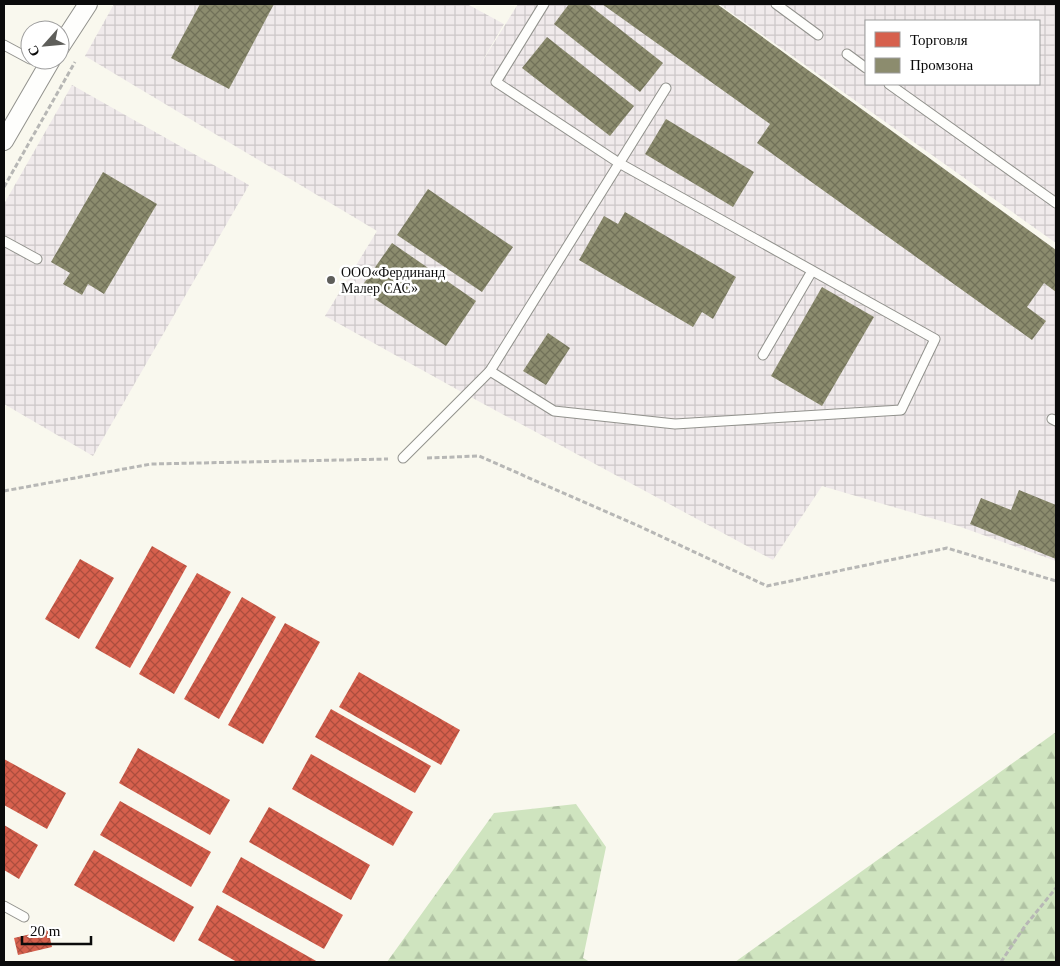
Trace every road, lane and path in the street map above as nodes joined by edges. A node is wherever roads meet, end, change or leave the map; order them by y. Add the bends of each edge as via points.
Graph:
1 (88, 4) edge
2 (544, 4) edge
3 (776, 4) edge
4 (70, 32) edge
5 (818, 35) dead end
6 (4, 45) edge
7 (20, 53) edge
8 (847, 54) dead end
9 (865, 67) edge
10 (36, 70) edge
11 (68, 75) dead end
12 (890, 85) edge
13 (666, 88) dead end
14 (4, 141) edge
15 (619, 163) junction
16 (4, 187) edge
17 (1056, 203) edge
18 (4, 241) edge
19 (37, 259) dead end
20 (812, 270) junction
21 (763, 355) dead end
22 (490, 370) junction
23 (403, 458) junction
24 (4, 491) edge
25 (1056, 581) edge
26 (1056, 888) edge
27 (4, 906) edge
28 (24, 917) dead end
29 (1001, 962) edge

1 - 4 street
2 - 15 lane via 496,82
3 - 5 lane
6 - 7 lane
8 - 9 lane
10 - 14 street
11 - 16 path
12 - 17 lane
13 - 15 lane
15 - 20 lane
15 - 22 lane
18 - 19 lane
20 - 21 lane
20 - 22 lane via 935,339 901,410 675,424 554,411
22 - 23 lane
23 - 24 path via 151,464
23 - 25 path via 478,456 767,586 947,548
26 - 29 path
27 - 28 lane

